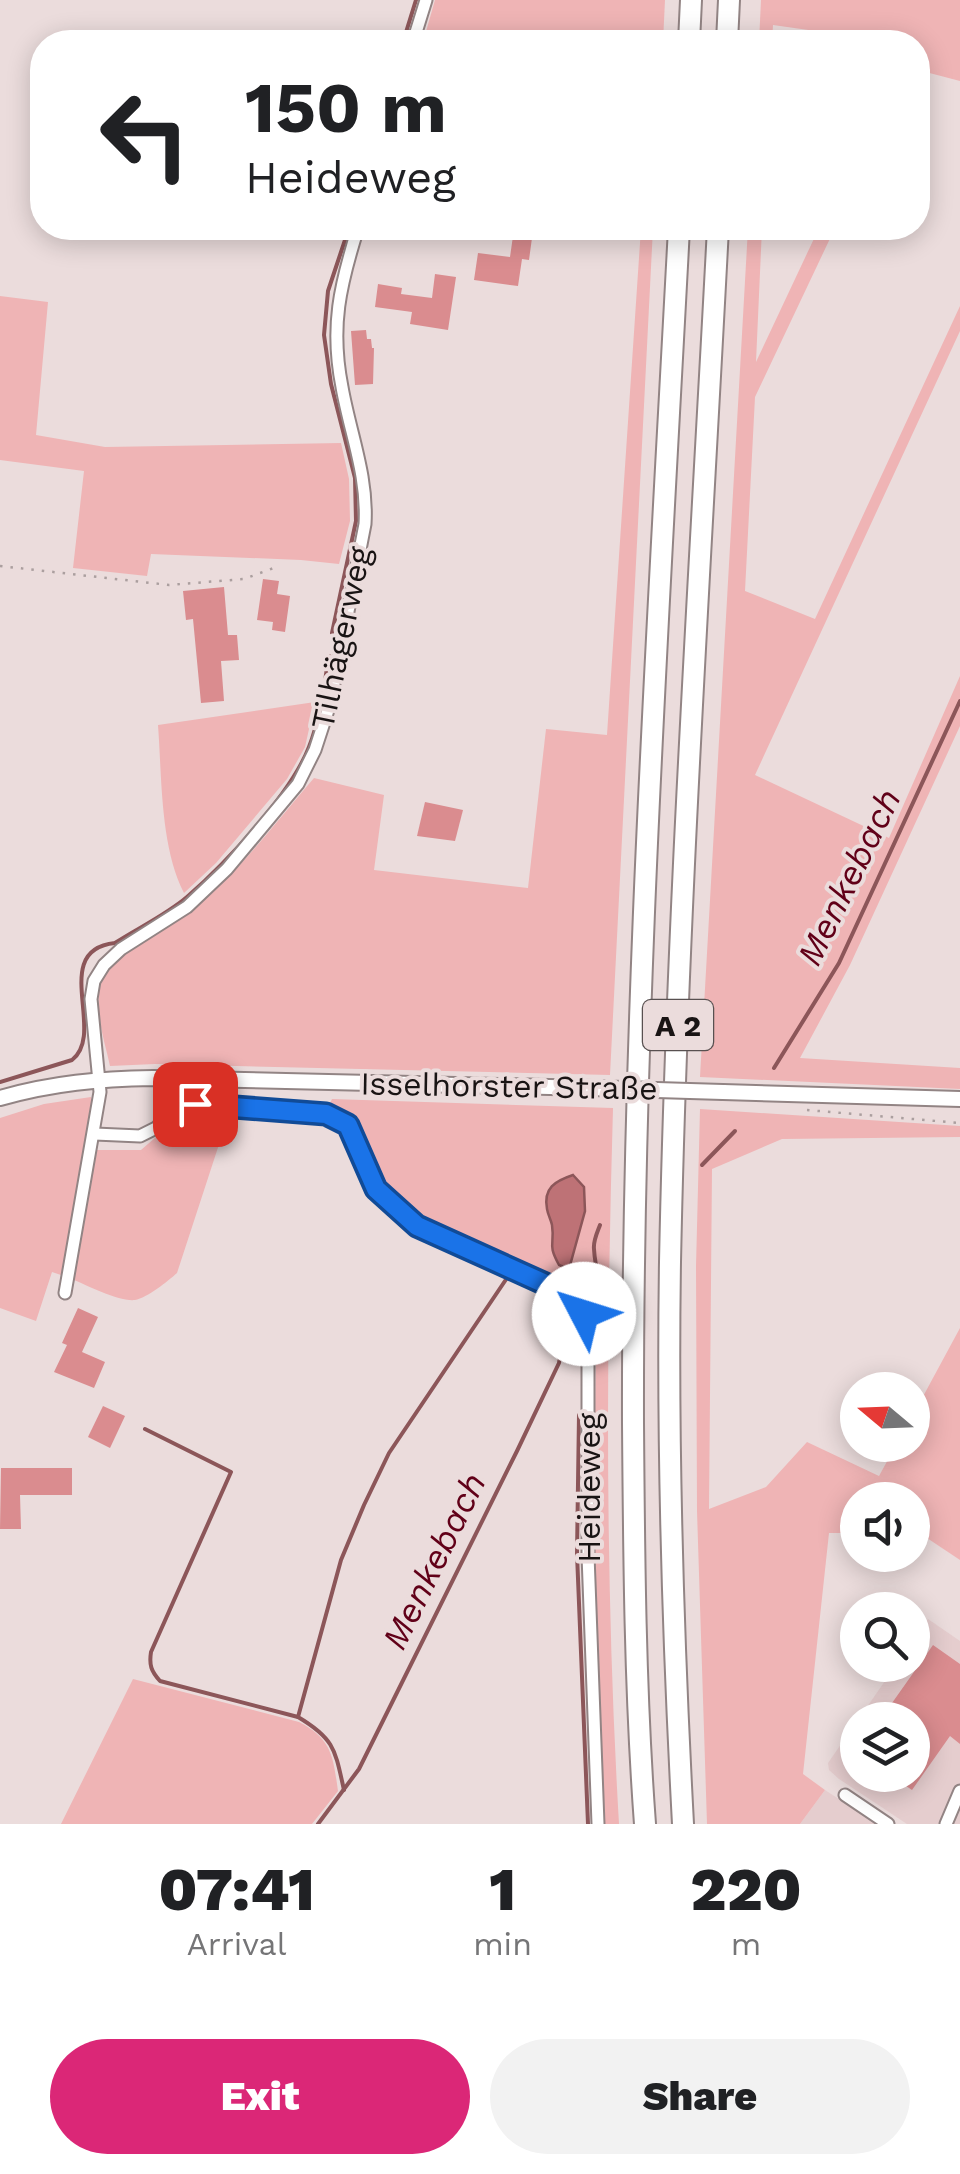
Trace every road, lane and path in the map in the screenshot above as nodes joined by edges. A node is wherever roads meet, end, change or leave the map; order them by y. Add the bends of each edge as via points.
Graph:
1 (426, 0) edge
2 (691, 0) edge
3 (729, 0) edge
4 (417, 30) edge
5 (689, 30) edge
6 (728, 30) edge
7 (354, 240) edge
8 (678, 240) edge
9 (717, 240) edge
10 (0, 566) edge
11 (278, 566) dead end
12 (98, 1079) junction
13 (0, 1098) edge
14 (960, 1099) edge
15 (807, 1110) dead end
16 (960, 1123) edge
17 (95, 1134) junction
18 (65, 1293) dead end
19 (960, 1791) edge
20 (844, 1795) dead end
21 (598, 1824) edge
22 (644, 1824) edge
23 (683, 1824) edge
24 (888, 1824) edge
25 (946, 1824) edge

1 - 4 street
2 - 5 highway
3 - 6 highway
7 - 12 street, Tilhägerweg via 335,326 367,499 316,750 298,784 226,869 186,907 104,965 91,999
8 - 22 highway, A 2 via 633,1248
9 - 23 highway, A 2 via 670,1265
10 - 11 path via 169,584 244,579
12 - 13 street, Isselhorster Straße
12 - 14 street, Isselhorster Straße, bridge
12 - 17 street
15 - 16 path
17 - 18 street
17 - 21 street, Heideweg via 140,1136 195,1104 326,1114 348,1125 376,1189 417,1226 572,1296 588,1336
19 - 25 street
20 - 24 street

